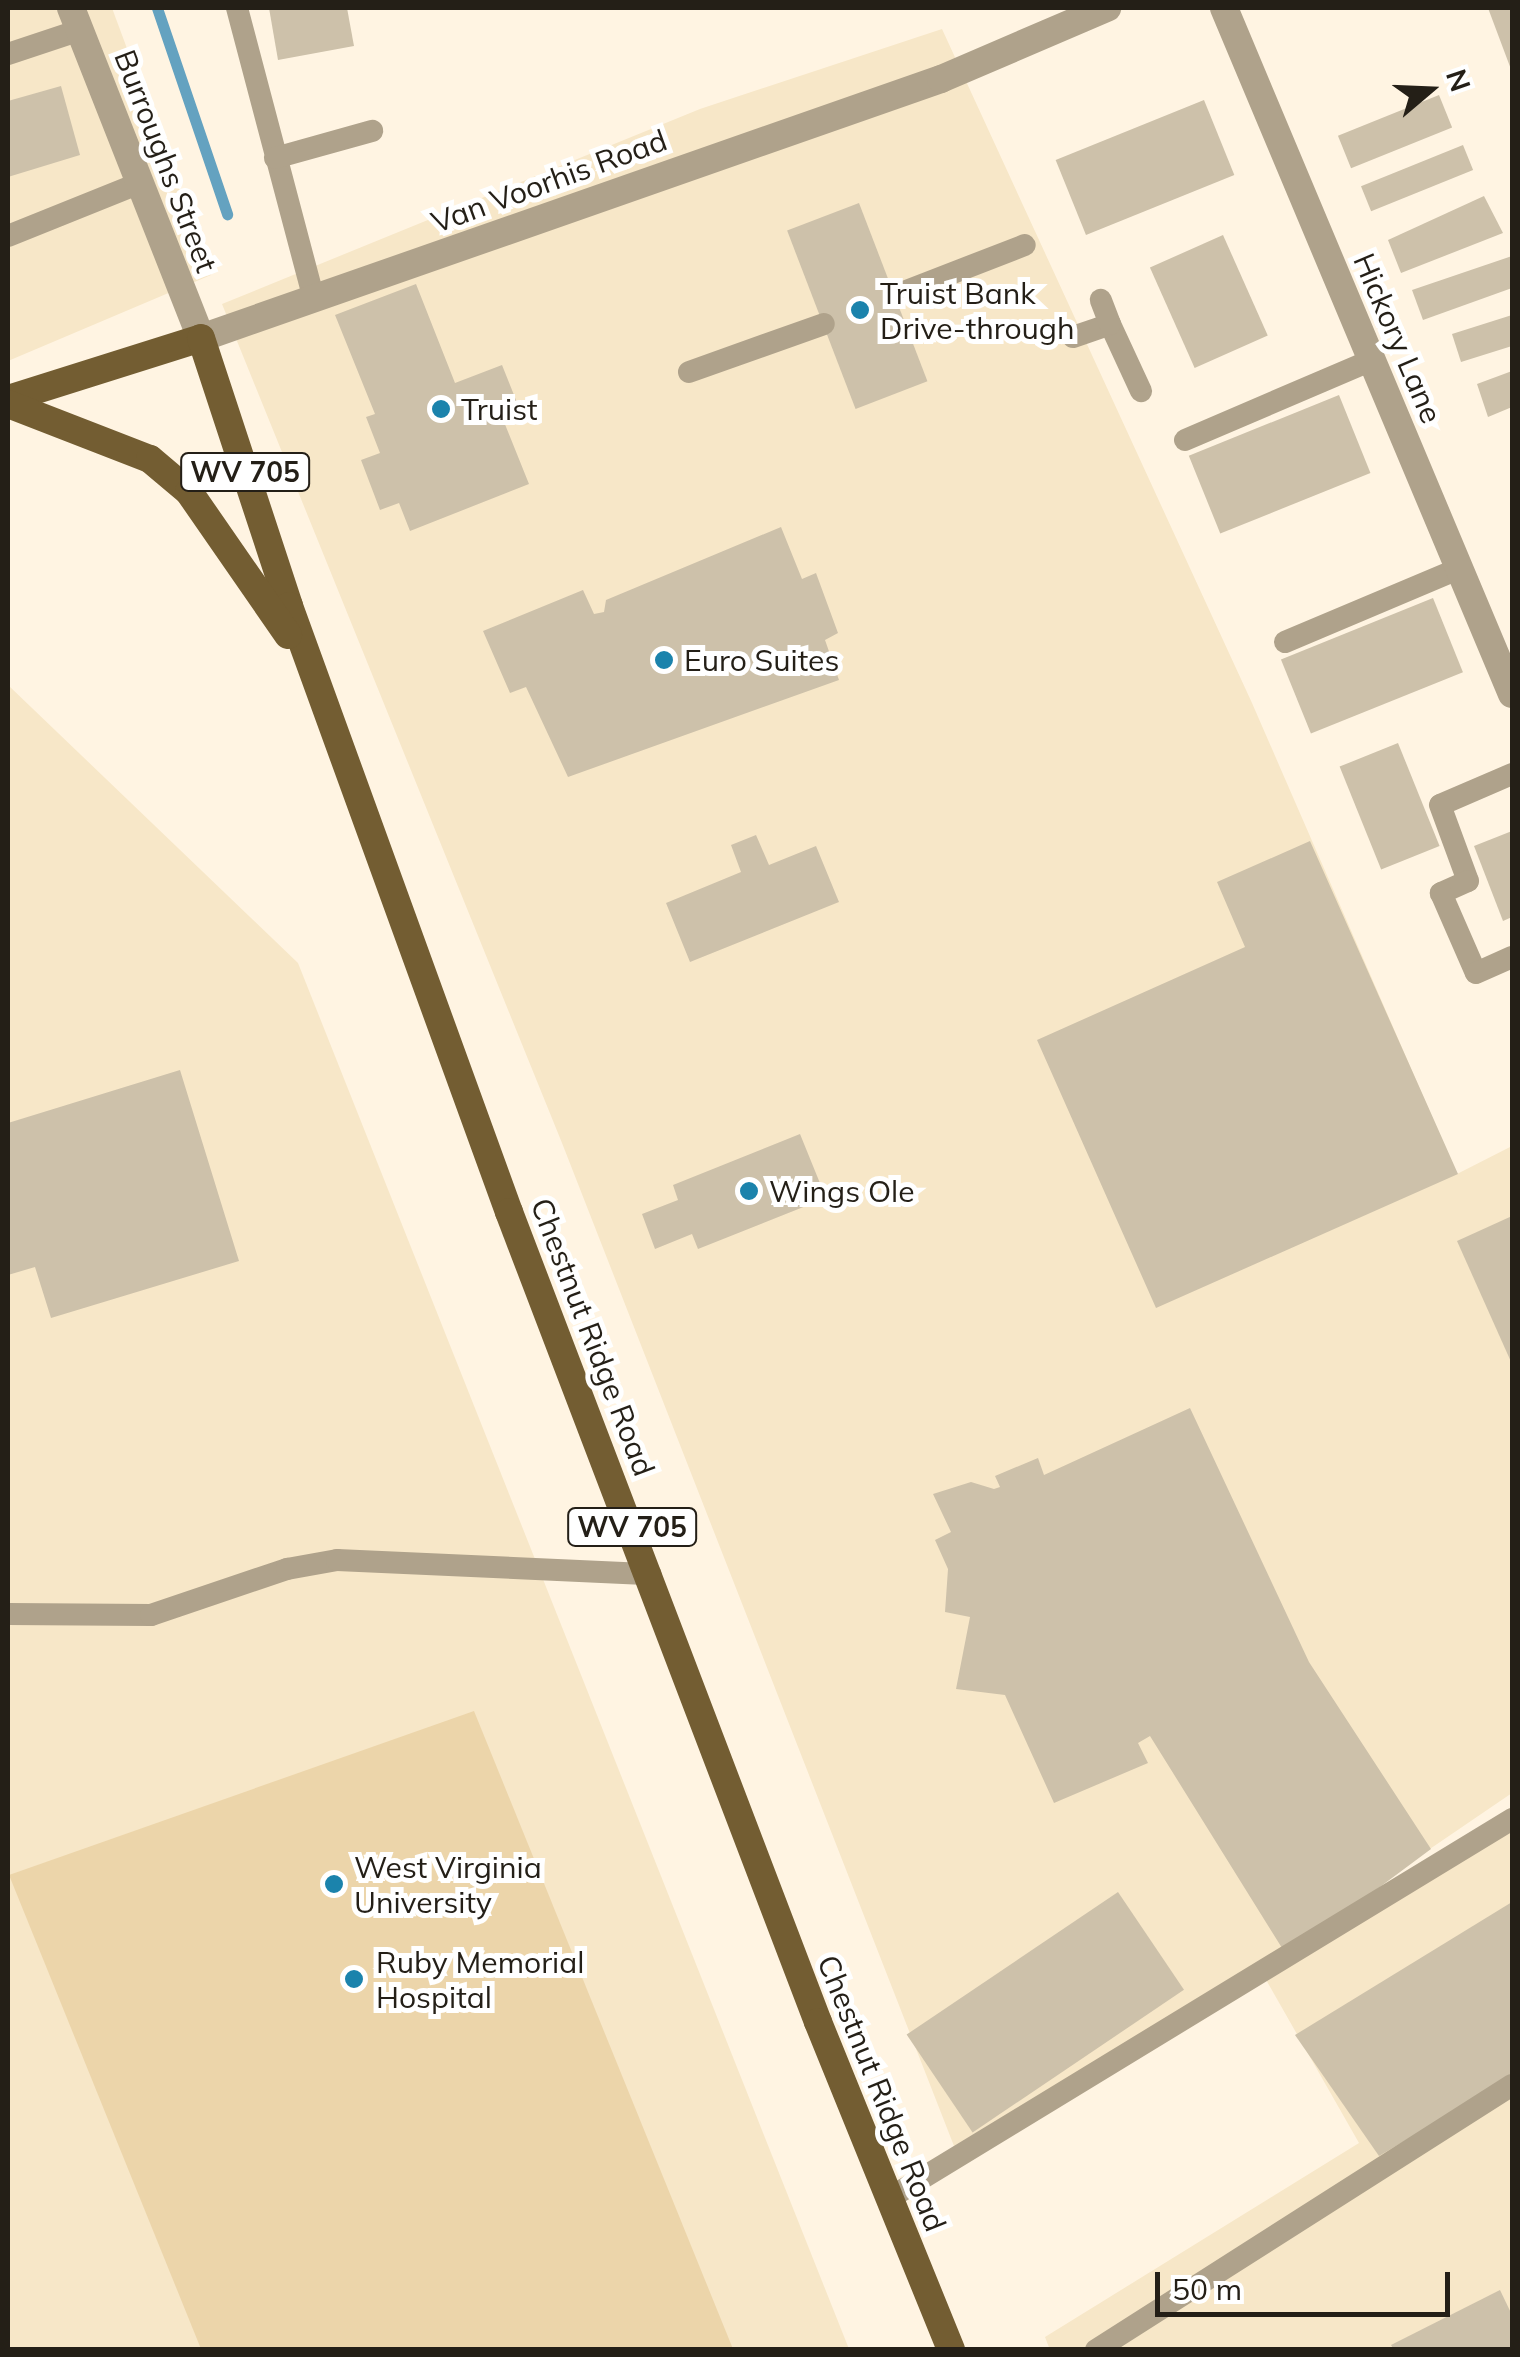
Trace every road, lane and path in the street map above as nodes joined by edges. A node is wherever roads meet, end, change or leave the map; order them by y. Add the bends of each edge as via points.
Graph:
1 (236, 8) edge
2 (1108, 8) edge
3 (1224, 8) edge
4 (75, 19) edge
5 (8, 54) edge
6 (372, 131) dead end
7 (275, 158) junction
8 (140, 183) junction
9 (8, 236) edge
10 (1025, 245) dead end
11 (896, 295) dead end
12 (314, 300) junction
13 (1100, 300) dead end
14 (824, 324) dead end
15 (1110, 324) junction
16 (1072, 337) dead end
17 (201, 338) junction
18 (1372, 360) junction
19 (689, 372) dead end
20 (1141, 391) dead end
21 (8, 402) edge
22 (1185, 440) dead end
23 (1460, 568) junction
24 (1284, 642) dead end
25 (311, 668) junction
26 (1512, 694) edge
27 (1512, 774) edge
28 (1512, 957) edge
29 (650, 1574) junction
30 (8, 1614) edge
31 (1512, 1819) edge
32 (1512, 2085) edge
33 (888, 2199) junction
34 (951, 2350) edge
35 (1096, 2350) edge

1 - 7 lane
2 - 12 street, Van Voorhis Road via 941,79 618,187
3 - 18 street, Hickory Lane
4 - 5 lane
4 - 8 street, Burroughs Street
6 - 7 lane
7 - 12 lane
8 - 9 lane
8 - 17 street, Burroughs Street
10 - 11 lane
12 - 17 street, Van Voorhis Road
13 - 15 lane
14 - 19 lane
15 - 16 lane
15 - 20 lane
17 - 21 main road, Van Voorhis Road
17 - 25 main road, Chestnut Ridge Road / WV 705
18 - 22 lane
18 - 23 street, Hickory Lane
21 - 25 main road via 138,453 189,492
23 - 24 lane
23 - 26 street, Hickory Lane
25 - 29 main road, Chestnut Ridge Road / WV 705 via 508,1212
27 - 28 lane via 1440,806 1468,881 1441,893 1476,973
29 - 30 lane via 338,1560 287,1569 150,1616
29 - 33 main road, Chestnut Ridge Road / WV 705
31 - 33 lane
32 - 35 lane
33 - 34 main road, Chestnut Ridge Road / WV 705

